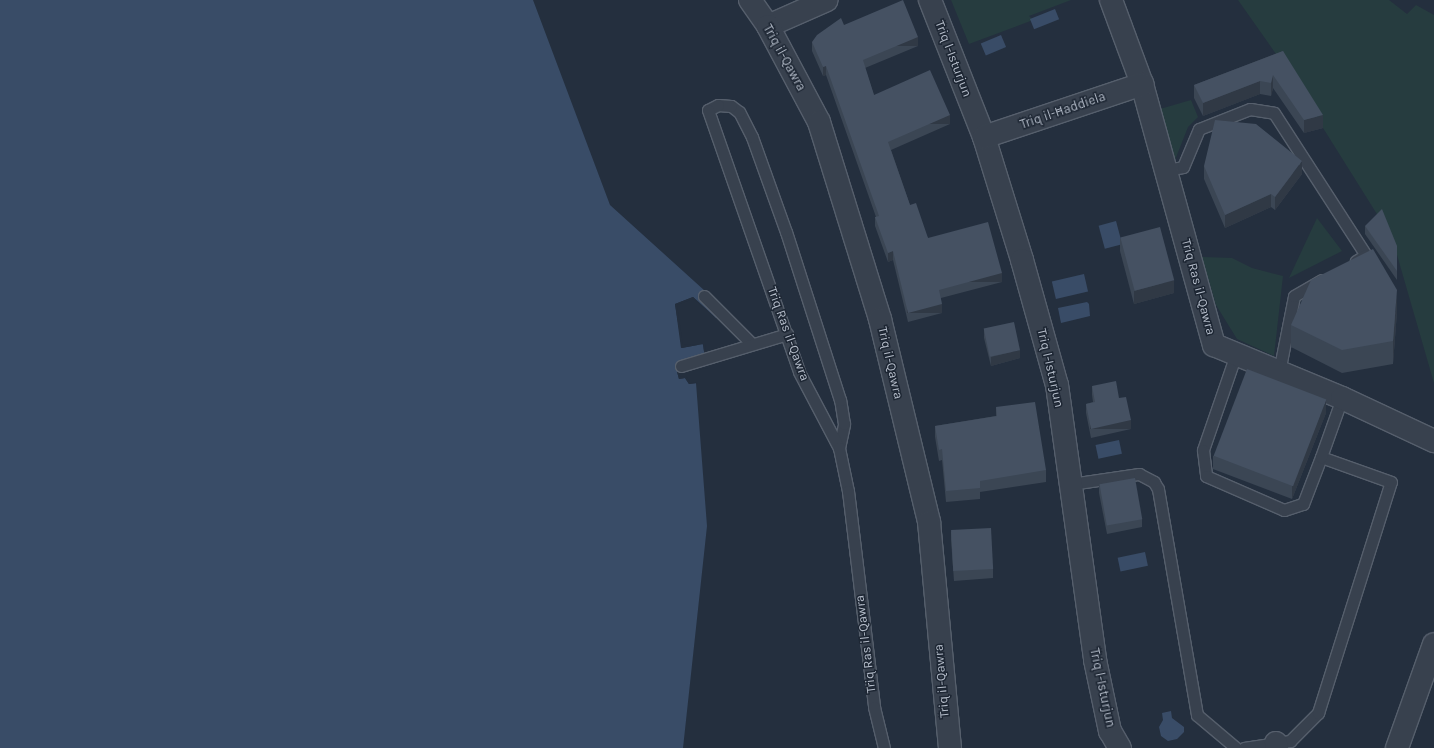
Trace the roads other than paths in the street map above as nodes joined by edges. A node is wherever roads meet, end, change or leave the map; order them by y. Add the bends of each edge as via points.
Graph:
1 (750, 0) edge
2 (827, 0) edge
3 (930, 0) edge
4 (1111, 0) edge
5 (768, 26) junction
6 (1142, 84) junction
7 (984, 138) junction
8 (1166, 170) junction
9 (1347, 266) edge
10 (1333, 274) edge
11 (704, 296) dead end
12 (787, 334) junction
13 (751, 343) junction
14 (1236, 354) junction
15 (681, 366) dead end
16 (1279, 372) junction
17 (1342, 398) junction
18 (1434, 441) edge
19 (839, 448) junction
20 (1321, 457) junction
21 (1071, 484) junction
22 (1434, 644) edge
23 (1276, 745) edge
24 (884, 748) edge
25 (950, 748) edge
26 (1120, 748) edge
27 (1236, 748) edge
28 (1244, 748) edge
29 (1397, 748) edge

1 - 5 street, Triq il-Qawra
2 - 5 street
3 - 7 street, Triq l-Isturjun
4 - 6 street, Triq Ras il-Qawra
5 - 25 street, Triq il-Qawra via 819,122 880,319 929,522
6 - 7 street, Triq il-Ħaddiela
6 - 8 street, Triq Ras il-Qawra
7 - 21 street, Triq l-Isturjun via 1057,385
8 - 9 lane via 1183,167 1199,129 1250,109 1274,113 1366,255
8 - 14 street, Triq Ras il-Qawra via 1214,345
10 - 16 lane via 1294,296
11 - 13 lane
12 - 13 lane
12 - 19 lane, Triq Ras il-Qawra via 799,372
12 - 19 lane, Triq Ras il-Qawra via 708,110 718,105 730,106 739,112 752,137 786,232 840,400 844,424
13 - 15 lane
14 - 16 street, Triq Ras il-Qawra
14 - 20 lane via 1202,450 1206,476 1284,510 1303,504
16 - 17 street, Triq Ras il-Qawra
17 - 18 street, Triq Ras il-Qawra
17 - 20 lane
19 - 24 lane, Triq Ras il-Qawra via 848,491 874,708
20 - 23 lane via 1391,482 1318,713 1290,741
21 - 26 street, Triq l-Isturjun via 1095,660 1110,731
21 - 27 lane via 1139,474 1154,482 1158,490 1198,716
22 - 29 street
23 - 28 lane

